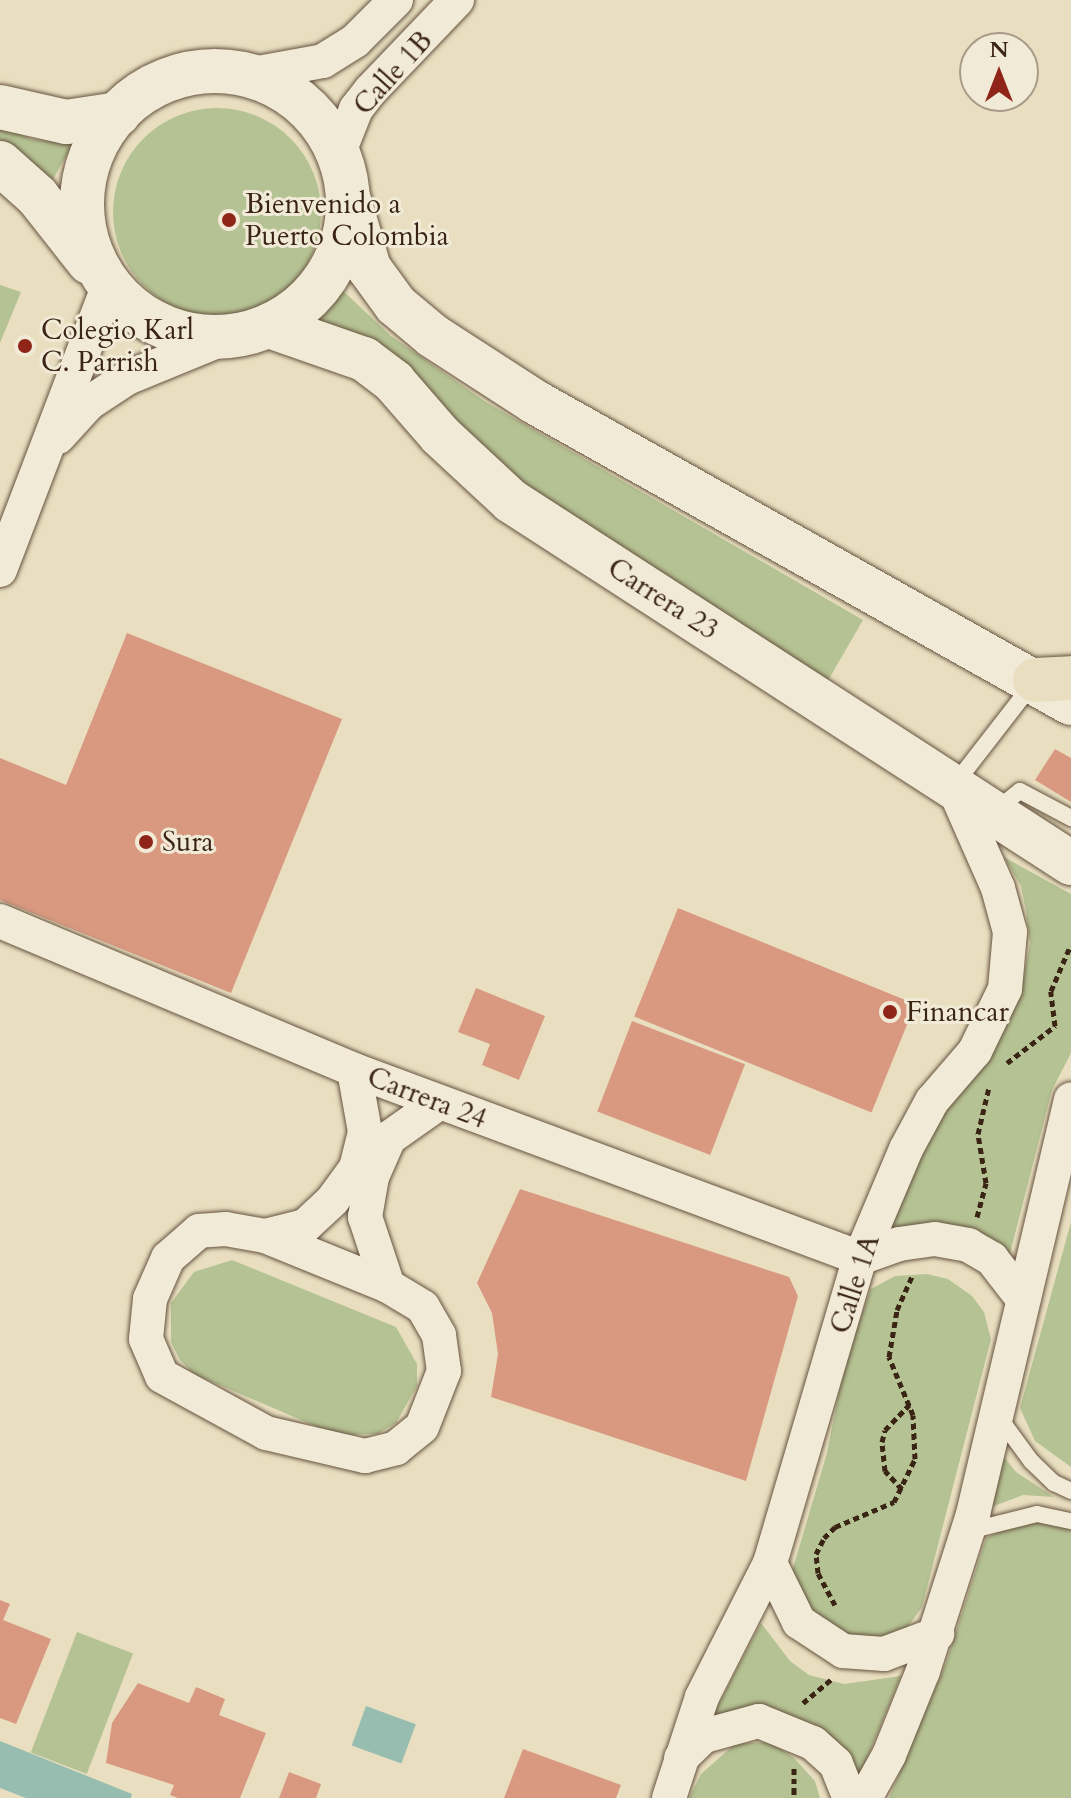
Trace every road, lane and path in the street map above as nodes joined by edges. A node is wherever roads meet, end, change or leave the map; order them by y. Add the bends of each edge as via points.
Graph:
1 (396, 0) edge
2 (457, 0) edge
3 (247, 75) junction
4 (0, 107) edge
5 (118, 114) junction
6 (339, 152) junction
7 (0, 163) edge
8 (349, 200) junction
9 (109, 285) junction
10 (269, 326) junction
11 (227, 337) junction
12 (47, 449) junction
13 (0, 570) edge
14 (1064, 693) edge
15 (953, 786) junction
16 (991, 815) junction
17 (1071, 818) edge
18 (1071, 863) edge
19 (0, 921) edge
20 (1069, 949) edge
21 (1001, 1067) dead end
22 (354, 1070) junction
23 (991, 1081) dead end
24 (1071, 1099) edge
25 (440, 1102) junction
26 (265, 1236) junction
27 (935, 1239) junction
28 (860, 1258) junction
29 (388, 1286) junction
30 (1023, 1299) junction
31 (909, 1405) junction
32 (996, 1414) junction
33 (902, 1489) junction
34 (1071, 1491) edge
35 (1071, 1521) edge
36 (968, 1532) junction
37 (770, 1563) junction
38 (937, 1634) junction
39 (843, 1651) junction
40 (788, 1729) junction
41 (681, 1758) junction
42 (669, 1798) edge
43 (794, 1798) edge
44 (850, 1798) edge
45 (865, 1798) edge

1 - 3 street, Calle 1B via 355,41 323,61
2 - 6 street, Calle 1B via 356,109
3 - 5 main road via 198,72 174,77 151,87
3 - 6 main road via 300,101
4 - 5 main road via 66,122
5 - 9 main road via 88,162 81,199 93,259
6 - 8 main road
7 - 9 main road via 37,196
8 - 10 main road via 336,261 319,288
8 - 14 main road via 369,268 396,305 433,336 535,402
9 - 11 main road via 149,320 174,331
9 - 12 street
10 - 11 main road
10 - 15 main road, Carrera 23 via 364,359 394,382 440,435 511,501
11 - 12 street via 127,378 89,403
12 - 13 street
14 - 15 lane
15 - 16 main road, Carrera 23
15 - 28 street, Calle 1A via 998,888 1010,932 1005,989 975,1051 932,1101 906,1149
16 - 17 lane via 1020,791
16 - 18 main road, Carrera 23
19 - 22 street, Carrera 24
20 - 21 path via 1051,991 1055,1026
22 - 25 street, Carrera 24
22 - 26 street via 365,1132 356,1168 305,1226
23 - 27 path via 978,1134 985,1168 983,1205 972,1226
24 - 30 street
25 - 28 street, Carrera 24
25 - 29 street via 389,1138 372,1177 365,1217
26 - 29 street
26 - 29 street via 226,1229 199,1231 178,1249 168,1258 150,1299 146,1339 162,1376 266,1433 365,1456 396,1448 422,1427 444,1371 439,1335 423,1307
27 - 28 street
27 - 30 street via 968,1245 992,1259
27 - 31 path via 904,1288 890,1337 889,1357
28 - 37 street, Calle 1A
30 - 32 street
31 - 33 path via 917,1436 915,1459
31 - 33 path via 885,1430 882,1442 885,1471
32 - 34 lane via 1031,1461
32 - 36 street
33 - 39 path via 894,1502 876,1513 835,1527 816,1554 818,1573 843,1628
35 - 36 lane via 1037,1514
36 - 38 street
37 - 39 street via 799,1622
37 - 41 street, Calle 1A via 702,1697
38 - 39 street via 884,1654
38 - 45 street via 889,1755
39 - 40 path via 831,1681 797,1707
40 - 41 street via 759,1721 730,1725 704,1736
40 - 43 path
40 - 44 street via 836,1764
41 - 42 street, Calle 1A

